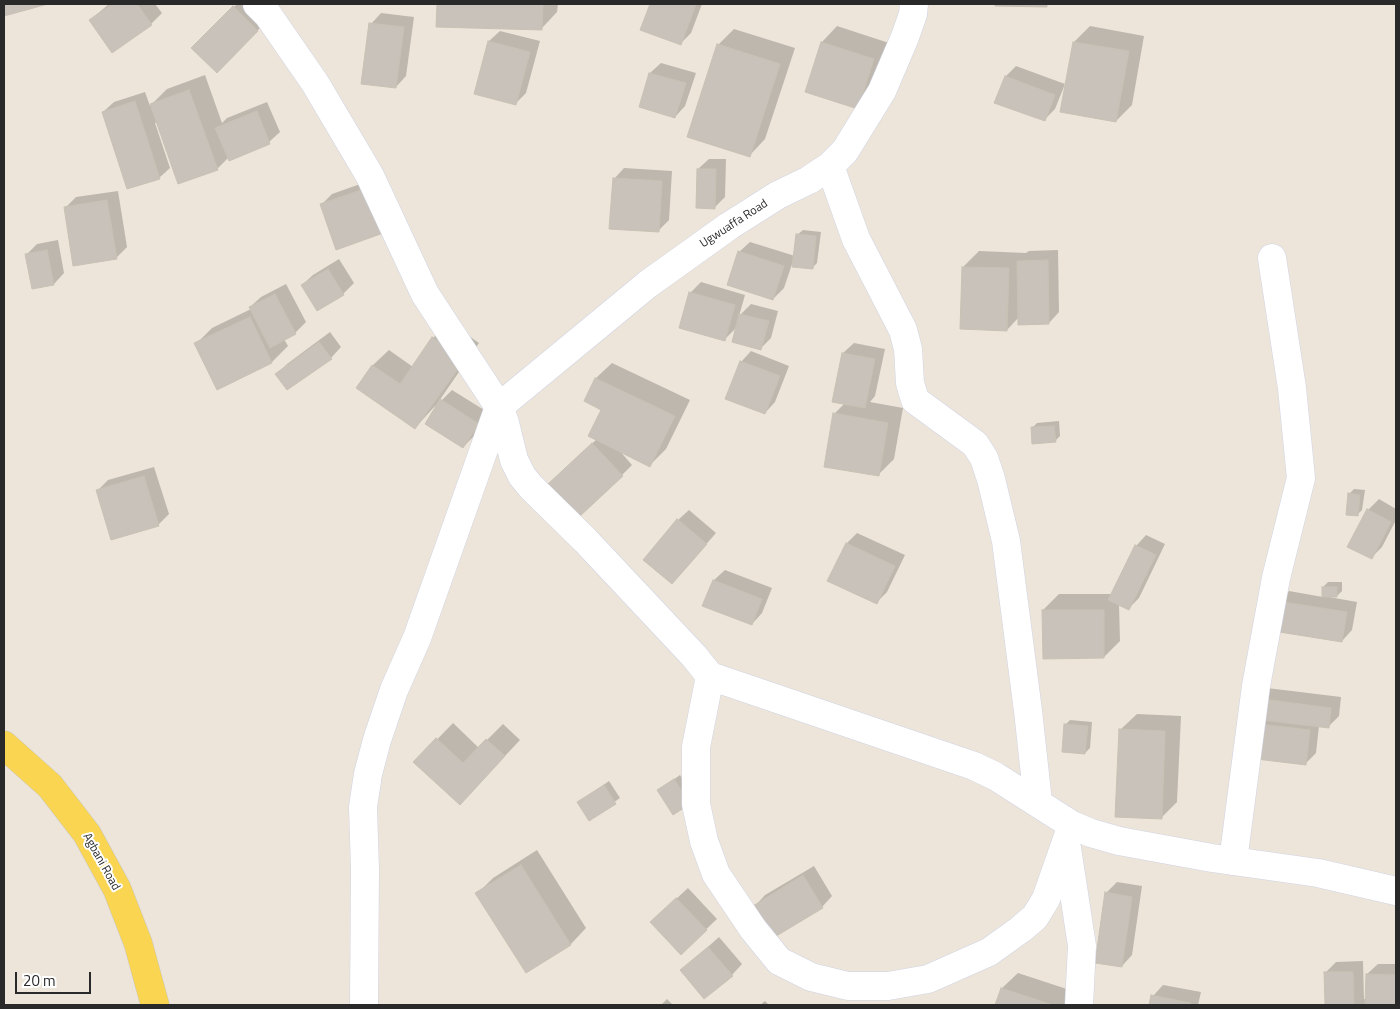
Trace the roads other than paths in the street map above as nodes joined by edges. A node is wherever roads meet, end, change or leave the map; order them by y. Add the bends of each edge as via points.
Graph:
1 (257, 4) edge
2 (914, 4) edge
3 (830, 166) junction
4 (1272, 258) dead end
5 (499, 407) junction
6 (710, 676) junction
7 (4, 745) edge
8 (1038, 802) junction
9 (1069, 834) junction
10 (1233, 862) junction
11 (1396, 891) edge
12 (155, 1005) edge
13 (364, 1005) edge
14 (1079, 1005) edge

1 - 5 street via 315,83 370,176 425,294
2 - 3 street, Ugwuaffa Road via 905,37 882,91 845,151
3 - 5 street, Ugwuaffa Road via 737,220 648,284
3 - 8 street via 856,239 903,330 914,400 975,444 992,479 1006,541
4 - 10 street via 1302,478 1276,578 1256,686
5 - 6 street via 514,460 522,476
5 - 13 street via 377,740 368,774 363,807
6 - 8 street via 974,766
6 - 9 street via 696,747 696,804 704,841 716,874 752,930 779,961 811,978 848,986 888,986 928,979 988,952 1035,917 1046,899
7 - 12 main road, Agbani Road via 50,786 87,834 117,889 138,943
8 - 9 street
9 - 10 street
9 - 14 street via 1082,946
10 - 11 street via 1318,873

